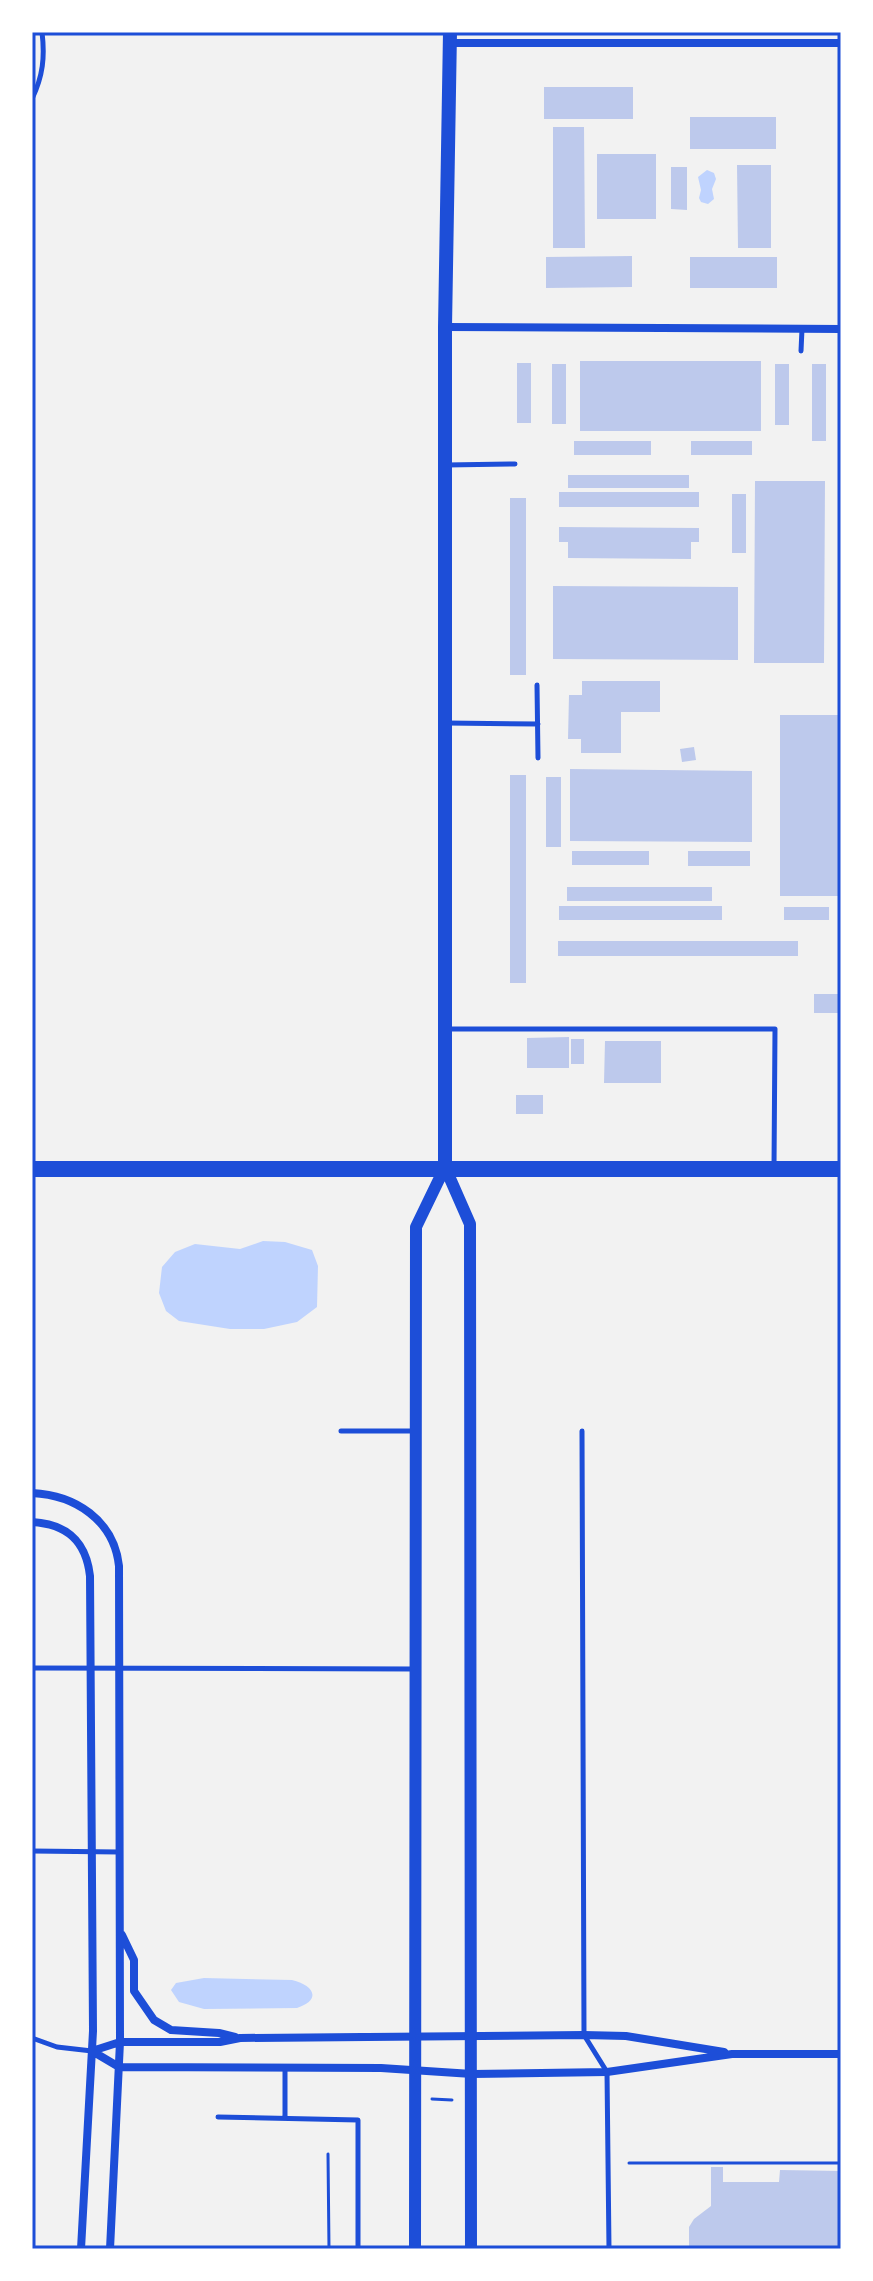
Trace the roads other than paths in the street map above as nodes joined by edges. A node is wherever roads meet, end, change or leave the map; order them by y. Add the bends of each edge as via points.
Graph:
1 (42, 32) edge
2 (450, 37) edge
3 (841, 43) edge
4 (32, 99) edge
5 (445, 327) junction
6 (802, 329) junction
7 (841, 329) edge
8 (801, 351) dead end
9 (515, 464) dead end
10 (445, 465) junction
11 (537, 685) dead end
12 (445, 723) junction
13 (538, 724) junction
14 (538, 758) dead end
15 (445, 1029) junction
16 (445, 1167) junction
17 (774, 1168) junction
18 (32, 1169) edge
19 (841, 1169) edge
20 (341, 1431) dead end
21 (415, 1431) junction
22 (582, 1431) dead end
23 (32, 1493) edge
24 (32, 1522) edge
25 (32, 1668) edge
26 (91, 1669) junction
27 (120, 1669) junction
28 (415, 1669) junction
29 (32, 1851) edge
30 (91, 1852) junction
31 (120, 1852) junction
32 (121, 1933) junction
33 (472, 2035) junction
34 (584, 2035) junction
35 (416, 2036) junction
36 (32, 2038) edge
37 (240, 2038) junction
38 (120, 2042) junction
39 (92, 2051) junction
40 (732, 2054) junction
41 (841, 2054) edge
42 (119, 2067) junction
43 (285, 2068) junction
44 (416, 2071) junction
45 (607, 2072) junction
46 (472, 2074) junction
47 (218, 2117) dead end
48 (285, 2118) junction
49 (81, 2249) edge
50 (110, 2249) edge
51 (358, 2249) edge
52 (415, 2249) edge
53 (471, 2249) edge
54 (609, 2249) edge

1 - 4 lane via 43,72
2 - 3 street
2 - 5 main road
5 - 6 street
5 - 10 main road
6 - 7 street
6 - 8 lane
9 - 10 lane
10 - 12 main road
11 - 13 lane
12 - 13 lane
12 - 15 main road
13 - 14 lane
15 - 16 main road
15 - 17 lane via 775,1029
16 - 17 main road
16 - 18 main road
16 - 21 street via 416,1227
16 - 33 street via 470,1224
17 - 19 main road
20 - 21 lane
21 - 28 street
22 - 34 lane
23 - 27 street via 66,1498 92,1515 113,1542 118,1558
24 - 26 street via 54,1525 77,1538 88,1559
25 - 26 lane
26 - 27 lane
26 - 30 street
27 - 28 lane
27 - 31 street
28 - 35 street
29 - 30 lane
30 - 31 lane
30 - 39 street
31 - 32 street
32 - 37 street via 134,1960 134,1991 154,2020 171,2030
32 - 38 street
33 - 34 street
33 - 35 street
33 - 46 street
34 - 40 street via 626,2036
34 - 45 lane
35 - 37 street
35 - 44 street
36 - 39 lane
37 - 38 street
38 - 39 street
38 - 42 street
39 - 42 street
39 - 49 street
40 - 41 street
40 - 45 street
42 - 43 street
42 - 50 street
43 - 44 street
43 - 48 lane
44 - 46 street
44 - 52 street
45 - 46 street
45 - 54 lane
46 - 53 street
47 - 48 lane
48 - 51 lane via 358,2120

